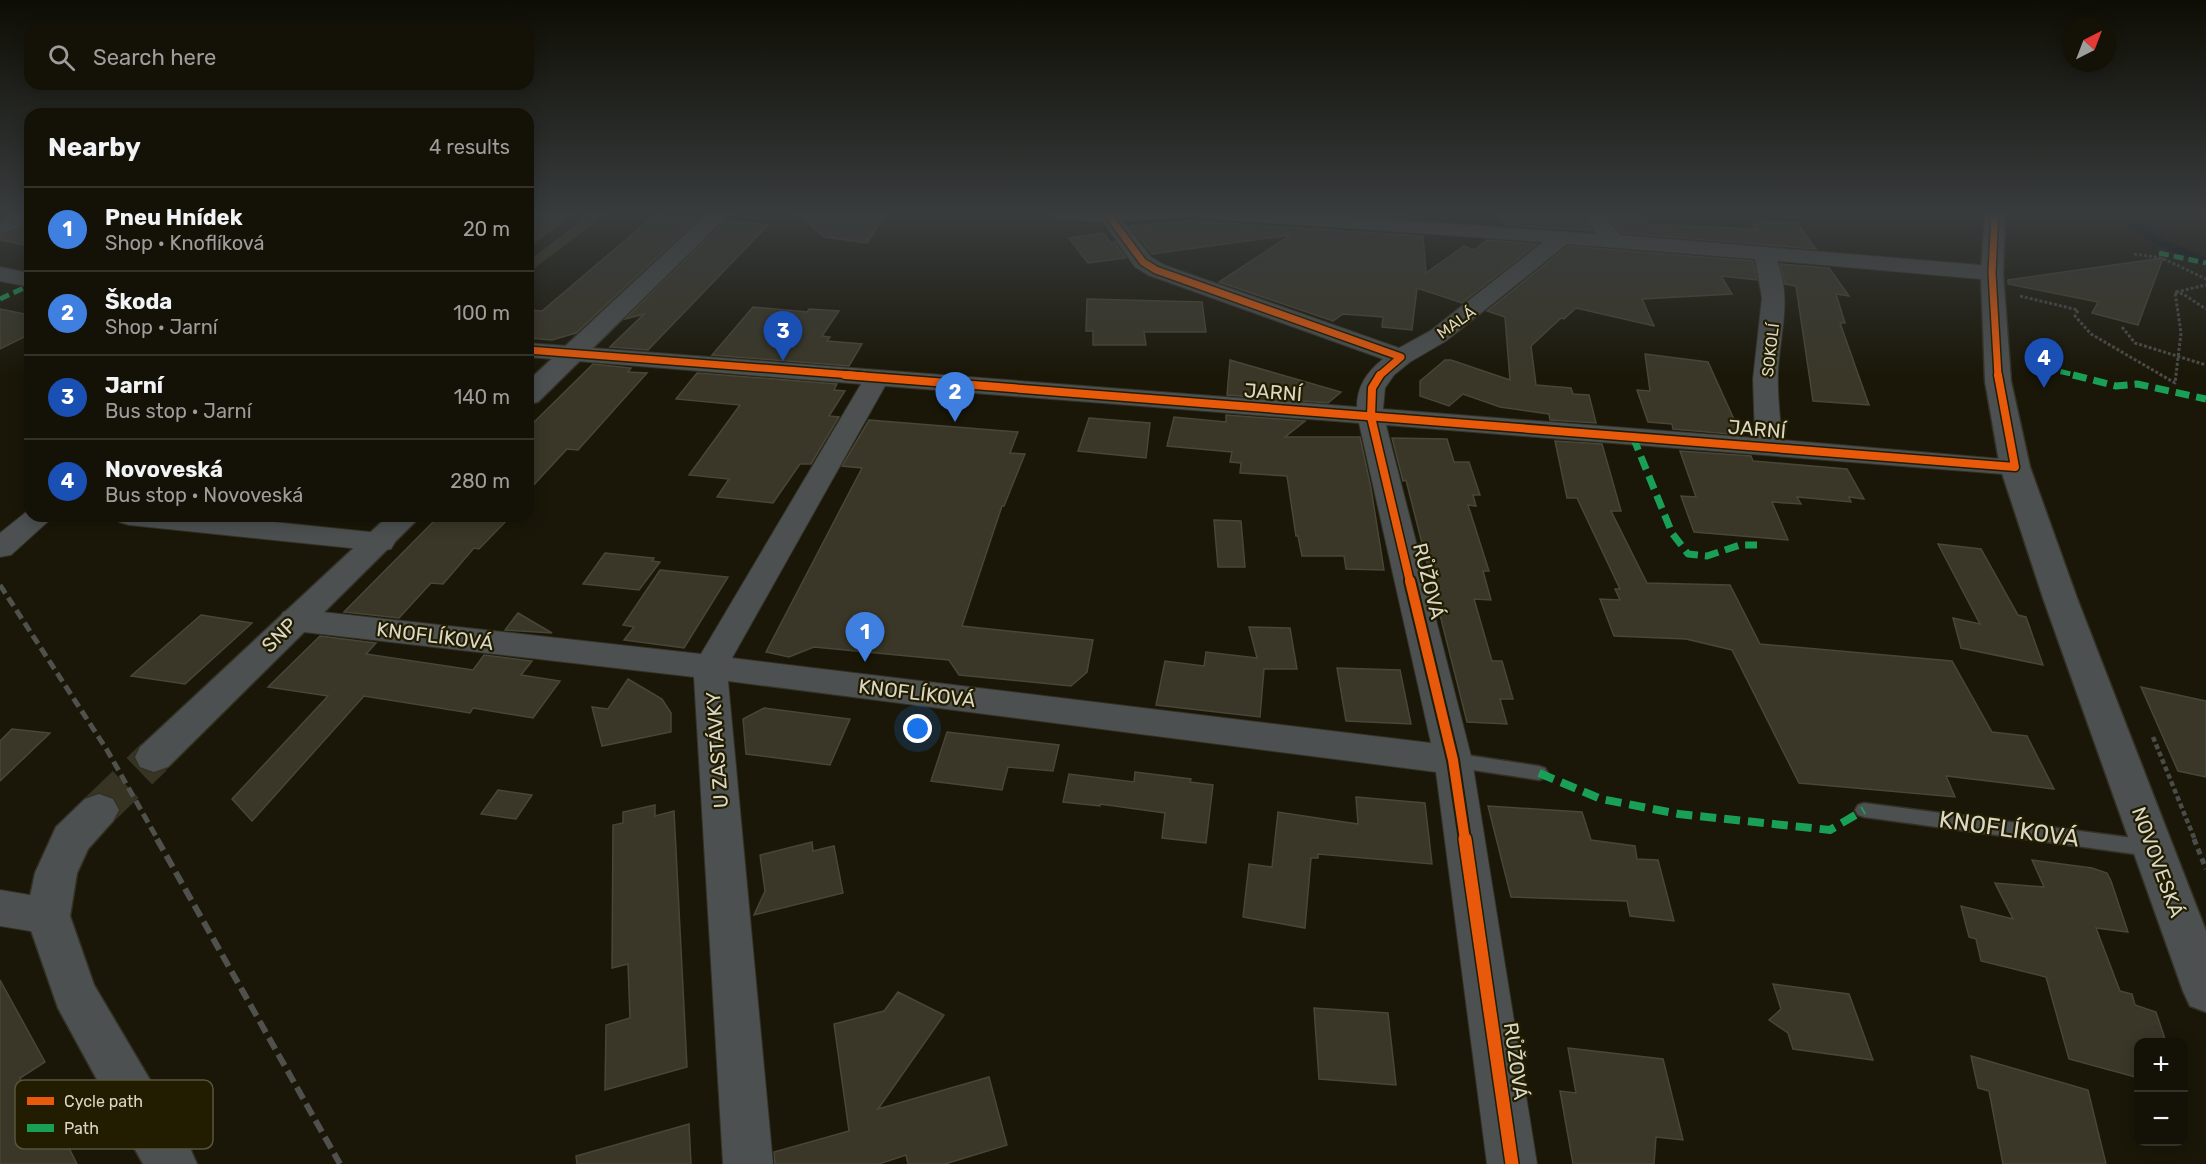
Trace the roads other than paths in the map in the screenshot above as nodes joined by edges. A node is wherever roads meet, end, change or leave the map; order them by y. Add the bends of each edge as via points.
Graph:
1 (664, 266) edge
2 (1150, 266) edge
3 (1526, 266) edge
4 (1770, 266) edge
5 (1912, 266) edge
6 (1992, 266) edge
7 (1992, 273) junction
8 (0, 274) edge
9 (24, 279) edge
10 (534, 351) edge
11 (571, 354) junction
12 (1401, 357) junction
13 (876, 379) junction
14 (534, 390) edge
15 (1371, 417) junction
16 (1769, 448) junction
17 (2015, 467) junction
18 (32, 522) edge
19 (187, 522) edge
20 (400, 522) edge
21 (380, 542) junction
22 (0, 548) edge
23 (295, 620) junction
24 (710, 667) junction
25 (154, 757) tunnel mouth
26 (1453, 760) junction
27 (1539, 772) dead end
28 (99, 810) tunnel mouth
29 (1864, 810) dead end
30 (2153, 849) junction
31 (0, 908) edge
32 (48, 916) junction
33 (2206, 991) edge
34 (123, 1080) edge
35 (162, 1149) edge
36 (171, 1164) edge
37 (748, 1164) edge
38 (1512, 1164) edge

1 - 11 street
2 - 12 street
3 - 12 street, MALÁ via 1438,336
4 - 16 street, SOKOLÍ via 1776,305 1766,370
5 - 7 street
6 - 7 street, NOVOVESKÁ
7 - 17 street, NOVOVESKÁ via 1998,381
8 - 9 street
10 - 11 street, JARNÍ
11 - 13 street, JARNÍ
11 - 14 street
12 - 15 street, RŮŽOVÁ via 1377,375 1368,398
13 - 15 street, JARNÍ
13 - 24 street, U ZASTÁVKY
15 - 16 street, JARNÍ
15 - 26 street, RŮŽOVÁ
16 - 17 street, JARNÍ
17 - 30 street, NOVOVESKÁ
18 - 22 street
19 - 21 street
20 - 21 street, SNP
21 - 23 street, SNP
23 - 24 street, KNOFLÍKOVÁ
23 - 25 street, SNP
24 - 26 street, KNOFLÍKOVÁ
24 - 37 street, U ZASTÁVKY
26 - 27 lane, KNOFLÍKOVÁ
26 - 38 street, RŮŽOVÁ
28 - 32 street via 71,839 56,873
29 - 30 lane, KNOFLÍKOVÁ
30 - 33 street, NOVOVESKÁ
31 - 32 street
32 - 34 street via 74,993
35 - 36 street

